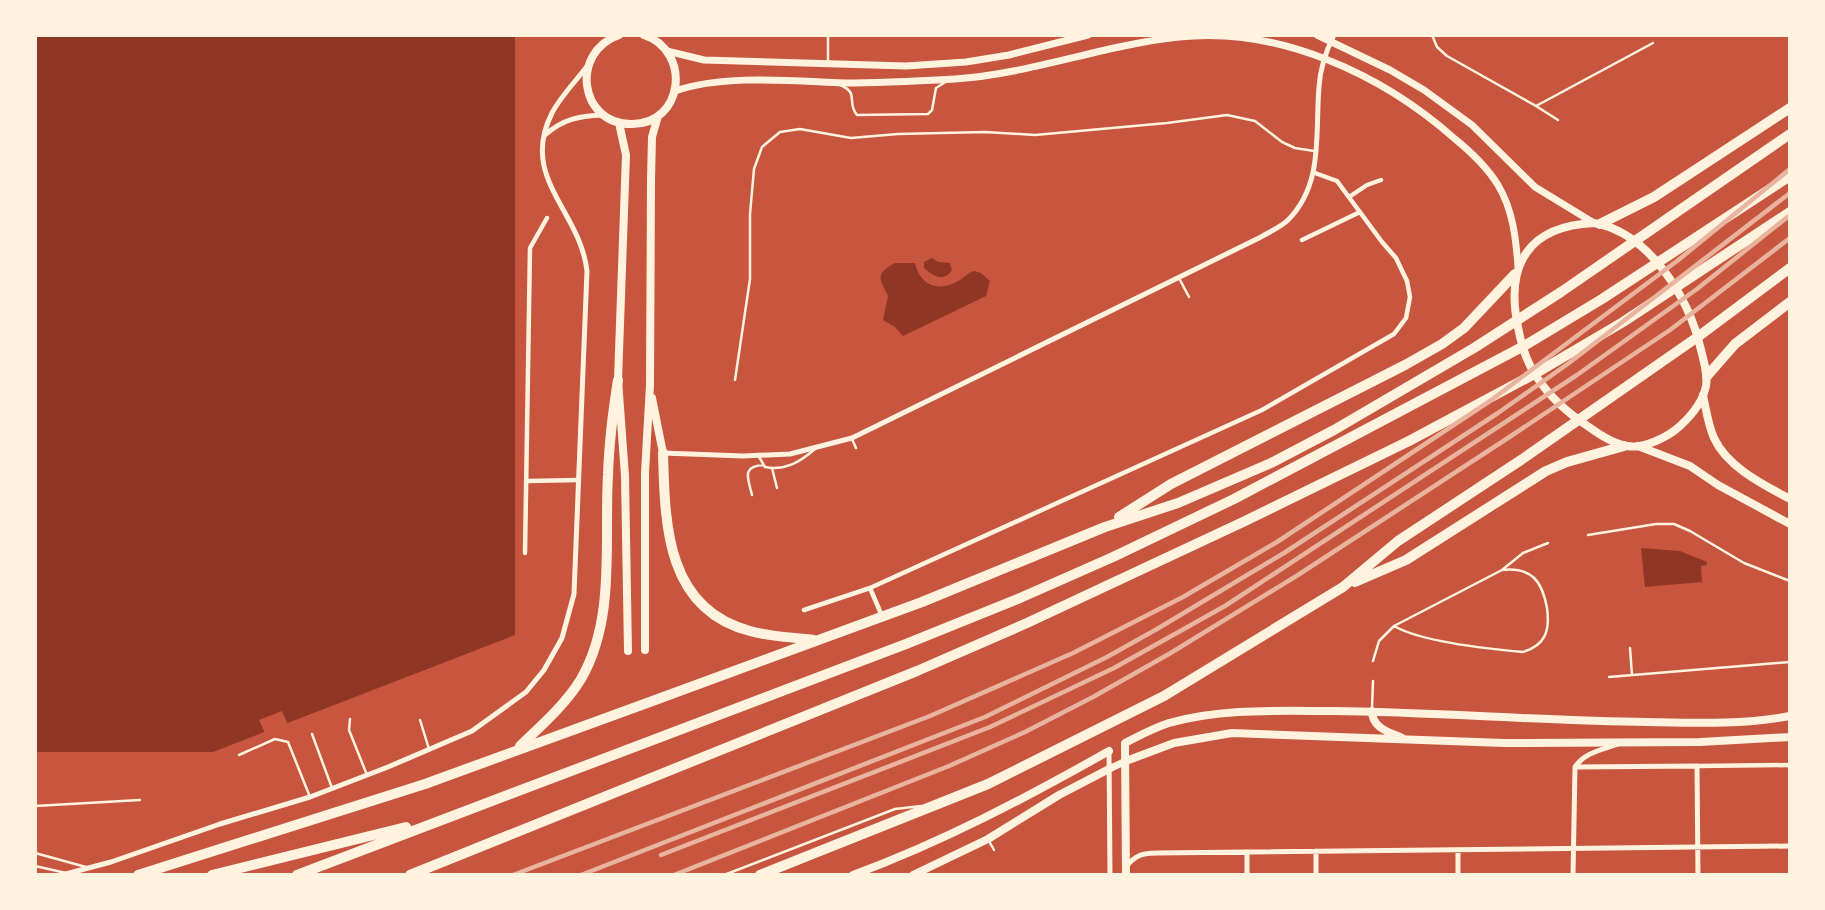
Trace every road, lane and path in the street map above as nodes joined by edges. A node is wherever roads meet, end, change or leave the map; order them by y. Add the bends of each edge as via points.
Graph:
1 (619, 35) edge
2 (644, 35) edge
3 (828, 35) edge
4 (1088, 35) edge
5 (1317, 35) edge
6 (1432, 35) edge
7 (1077, 36) edge
8 (1333, 38) edge
9 (1653, 43) dead end
10 (667, 51) junction
11 (1324, 59) junction
12 (589, 63) junction
13 (828, 64) junction
14 (950, 79) junction
15 (831, 82) junction
16 (675, 91) junction
17 (1536, 106) junction
18 (1790, 108) edge
19 (604, 115) junction
20 (657, 116) junction
21 (1558, 120) dead end
22 (619, 123) junction
23 (1790, 134) edge
24 (542, 137) junction
25 (1317, 151) junction
26 (1315, 173) junction
27 (1790, 176) edge
28 (1381, 180) dead end
29 (1349, 197) junction
30 (1360, 212) junction
31 (1790, 212) edge
32 (547, 218) dead end
33 (1597, 223) junction
34 (1302, 240) dead end
35 (1790, 268) edge
36 (1517, 270) junction
37 (1179, 278) junction
38 (1189, 298) dead end
39 (1790, 302) edge
40 (1707, 376) junction
41 (618, 380) junction
42 (735, 380) dead end
43 (650, 385) junction
44 (1703, 395) junction
45 (852, 438) junction
46 (1624, 446) junction
47 (1637, 446) junction
48 (818, 447) junction
49 (856, 448) dead end
50 (663, 453) junction
51 (758, 455) junction
52 (764, 465) junction
53 (772, 468) junction
54 (579, 480) junction
55 (528, 481) junction
56 (777, 488) dead end
57 (752, 495) dead end
58 (1790, 499) edge
59 (1790, 524) edge
60 (1104, 527) junction
61 (1588, 535) dead end
62 (1548, 543) dead end
63 (525, 553) dead end
64 (1502, 570) junction
65 (1790, 581) edge
66 (1343, 587) junction
67 (870, 588) junction
68 (804, 610) dead end
69 (883, 617) junction
70 (1394, 626) junction
71 (818, 640) junction
72 (1630, 648) dead end
73 (645, 650) dead end
74 (628, 651) dead end
75 (1373, 661) dead end
76 (1790, 662) edge
77 (1632, 675) junction
78 (1609, 677) dead end
79 (1373, 681) dead end
80 (1372, 711) junction
81 (1790, 716) edge
82 (350, 719) dead end
83 (420, 720) dead end
84 (312, 734) dead end
85 (1790, 737) edge
86 (1405, 739) junction
87 (1125, 743) junction
88 (1621, 743) junction
89 (429, 750) junction
90 (514, 751) junction
91 (1109, 751) junction
92 (239, 755) dead end
93 (1126, 761) junction
94 (1790, 765) edge
95 (1697, 766) junction
96 (1575, 767) junction
97 (1109, 769) junction
98 (367, 775) junction
99 (332, 788) junction
100 (310, 797) junction
101 (140, 800) dead end
102 (942, 804) junction
103 (35, 806) edge
104 (439, 820) junction
105 (988, 839) junction
106 (1790, 846) edge
107 (1698, 847) junction
108 (1458, 849) junction
109 (1573, 849) junction
110 (994, 850) dead end
111 (1316, 851) junction
112 (1247, 852) junction
113 (35, 853) edge
114 (35, 866) edge
115 (89, 868) junction
116 (1126, 871) edge
117 (65, 874) edge
118 (138, 875) edge
119 (212, 875) edge
120 (297, 875) edge
121 (410, 875) edge
122 (724, 875) edge
123 (760, 875) edge
124 (853, 875) edge
125 (913, 875) edge
126 (1110, 875) edge
127 (1247, 875) edge
128 (1316, 875) edge
129 (1458, 875) edge
130 (1573, 875) edge
131 (1698, 875) edge

1 - 12 main road via 602,44
2 - 10 main road
3 - 13 lane
4 - 7 street
5 - 8 street
6 - 17 lane via 1447,56
7 - 13 street via 965,62
8 - 11 street
8 - 33 street via 1454,111 1535,187
9 - 17 lane
10 - 13 street via 704,60
10 - 16 main road via 676,70
11 - 14 street via 1250,39 1180,37 1017,71
11 - 25 street
11 - 36 street via 1396,94 1479,161 1508,205
12 - 19 main road via 588,92
12 - 24 street via 552,112
14 - 15 street
14 - 15 lane via 936,88 928,114 857,115 849,89
15 - 16 street via 716,81
16 - 20 main road
17 - 21 lane
18 - 33 highway via 1654,197
19 - 22 main road
19 - 24 street via 566,120
20 - 22 main road via 643,123
20 - 43 main road via 652,147
22 - 41 main road via 626,155
23 - 60 highway via 1561,292 1404,391 1271,463 1178,503
24 - 54 street via 544,170 581,243 587,271
25 - 26 street
25 - 42 lane via 1295,148 1255,121 1227,115 1035,135 985,132 851,138 800,129 780,132 762,147 754,169 750,279
26 - 29 street via 1337,181
26 - 37 street via 1304,199 1287,221
27 - 104 highway via 1524,346 1234,499 906,645
28 - 29 street
29 - 30 street
30 - 34 street
30 - 67 street via 1396,258 1407,281 1406,318 1394,334 1262,410
31 - 121 highway via 1538,372 1409,441 1123,580 827,708
32 - 55 street via 530,248
33 - 36 main road via 1552,231 1535,244
33 - 40 main road via 1624,234 1651,256 1680,295 1697,333
35 - 66 highway via 1521,460 1398,541
36 - 46 main road via 1514,309 1536,377 1566,410
36 - 60 highway via 1464,328 1442,344 1171,484
37 - 38 lane
37 - 45 street
39 - 40 highway via 1735,344
40 - 44 main road
41 - 74 main road
41 - 90 highway via 608,473 606,584 594,650 580,680
43 - 50 main road
43 - 73 main road
44 - 47 main road via 1677,429
44 - 58 main road via 1721,449 1749,474
45 - 48 street
45 - 49 lane
46 - 47 main road
46 - 66 highway via 1546,471 1406,560
47 - 59 main road via 1690,466
48 - 51 street
48 - 53 lane via 802,461
50 - 51 street
50 - 71 highway via 669,544 678,571 706,610 752,632
51 - 52 lane
52 - 53 lane
52 - 57 lane via 749,469
53 - 56 lane
54 - 55 street
54 - 89 street via 574,594 552,656 516,700 472,731
55 - 63 street
60 - 69 highway
61 - 65 lane via 1674,524
62 - 64 lane
64 - 70 lane
64 - 70 lane via 1531,575 1544,590 1549,622 1542,642 1534,649 1513,651 1423,637
66 - 102 highway via 1164,696
67 - 68 street
67 - 69 street
69 - 71 highway
70 - 75 lane via 1379,641
71 - 90 highway
72 - 77 lane
76 - 77 lane
77 - 78 lane
79 - 80 lane
80 - 81 main road via 1646,722 1745,722
80 - 86 main road via 1378,727
80 - 87 main road via 1229,713 1169,723
82 - 98 lane via 349,730
83 - 89 lane
84 - 99 lane
85 - 88 main road
86 - 88 main road
86 - 93 main road via 1224,734 1161,746
87 - 91 street
87 - 93 main road
88 - 96 street via 1596,750
89 - 98 street
90 - 118 highway
91 - 97 street
91 - 124 main road via 957,832
92 - 100 lane via 275,739 288,741
93 - 97 street
93 - 116 main road
94 - 95 street
95 - 96 street
95 - 107 street
96 - 109 street
97 - 105 main road
97 - 126 street
98 - 99 street
99 - 100 street
100 - 115 street
101 - 103 lane
102 - 122 lane via 895,809
102 - 123 highway
104 - 119 highway
104 - 120 highway
105 - 110 lane
105 - 125 main road
106 - 107 street
107 - 109 street
107 - 131 street
108 - 109 street
108 - 111 street
108 - 129 street
109 - 130 street
111 - 112 street
111 - 128 street
112 - 116 street via 1142,854
112 - 127 street
113 - 115 lane
114 - 117 lane
115 - 117 street

